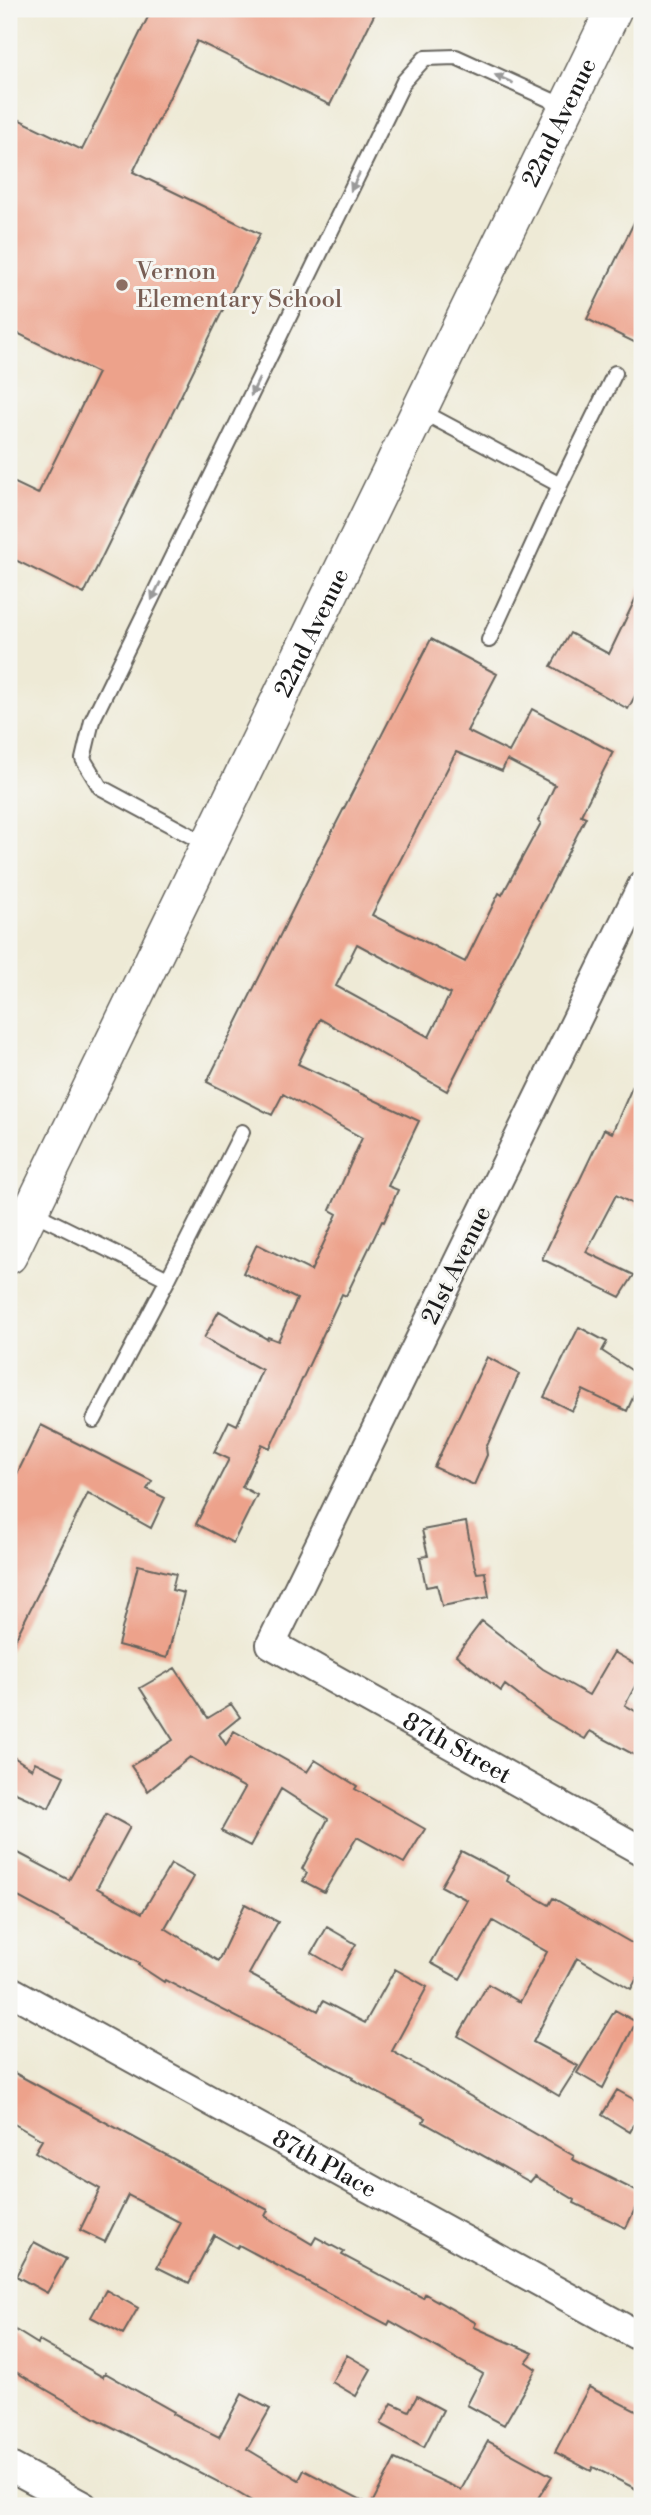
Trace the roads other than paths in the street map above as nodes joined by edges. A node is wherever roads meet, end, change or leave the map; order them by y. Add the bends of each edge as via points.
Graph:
1 (614, 9) edge
2 (566, 107) junction
3 (615, 373) dead end
4 (419, 410) junction
5 (560, 485) junction
6 (489, 640) dead end
7 (208, 845) junction
8 (642, 887) edge
9 (242, 1132) dead end
10 (31, 1211) junction
11 (9, 1256) edge
12 (168, 1279) junction
13 (94, 1420) dead end
14 (271, 1644) joint
15 (642, 1851) edge
16 (9, 1990) edge
17 (642, 2338) edge
18 (9, 2466) edge
19 (83, 2506) edge

1 - 2 street, 22nd Avenue
2 - 4 street, 22nd Avenue
2 -> 7 lane via 456,57 425,58 404,81 92,721 83,759 100,787
3 - 5 lane
4 - 5 lane
4 - 7 street, 22nd Avenue
5 - 6 lane
7 - 10 street, 22nd Avenue
8 - 14 street, 21st Avenue
9 - 12 lane
10 - 11 street, 22nd Avenue
10 - 12 lane
12 - 13 lane
14 - 15 street, 87th Street
16 - 17 street, 87th Place
18 - 19 street

